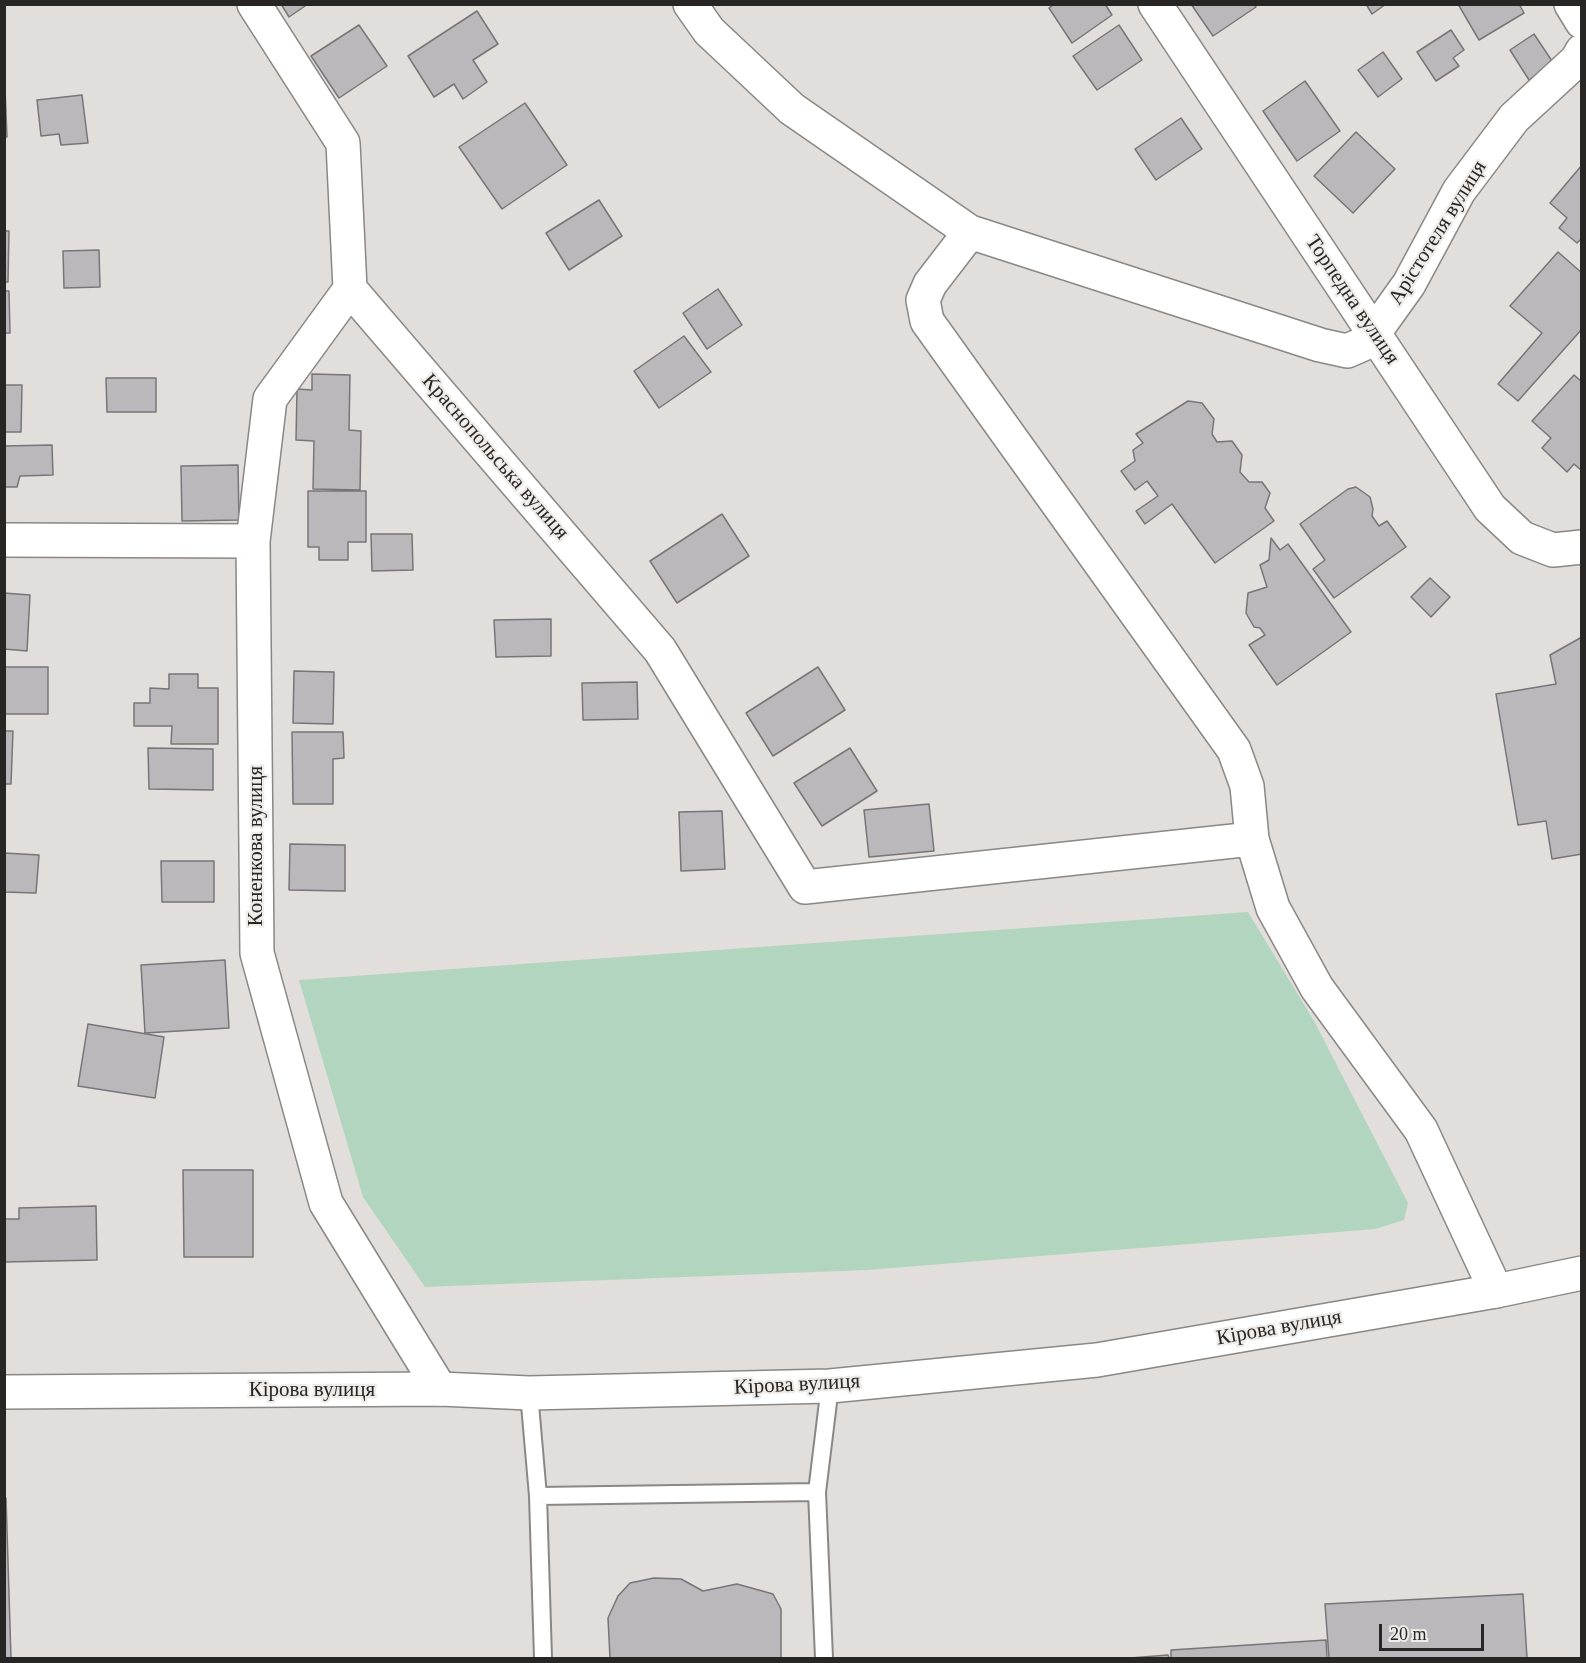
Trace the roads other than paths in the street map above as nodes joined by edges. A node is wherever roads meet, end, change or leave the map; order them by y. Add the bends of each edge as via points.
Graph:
1 (254, 4) edge
2 (690, 4) edge
3 (1155, 4) edge
4 (1571, 4) edge
5 (1581, 22) edge
6 (1581, 51) edge
7 (970, 232) junction
8 (350, 289) junction
9 (1375, 336) junction
10 (4, 540) edge
11 (254, 541) junction
12 (1581, 547) edge
13 (1252, 839) junction
14 (1581, 1273) edge
15 (1496, 1291) junction
16 (830, 1386) junction
17 (440, 1389) junction
18 (4, 1392) edge
19 (529, 1393) junction
20 (817, 1492) junction
21 (538, 1496) junction
22 (543, 1659) edge
23 (824, 1659) edge

1 - 8 street via 343,143
2 - 7 street via 709,31 792,109
3 - 9 street, Торпедна вулиця
4 - 5 street
6 - 9 street, Арістотеля вулиця via 1577,60 1514,118 1460,191 1409,284
7 - 9 street via 1320,345 1347,351
7 - 13 street via 930,284 923,300 927,321 1234,750 1247,786
8 - 11 street, Коненкова вулиця via 270,399
8 - 13 street, Краснопольська вулиця via 660,650 805,887
9 - 12 street, Торпедна вулиця via 1490,508 1522,538 1553,550
10 - 11 street
11 - 17 street, Коненкова вулиця via 257,952 326,1203
13 - 15 street via 1273,908 1317,988 1421,1130
14 - 15 street, Кірова вулиця
15 - 16 street, Кірова вулиця via 1097,1360
16 - 19 street, Кірова вулиця
16 - 20 lane
17 - 18 street, Кірова вулиця
17 - 19 street, Кірова вулиця
19 - 21 lane
20 - 21 lane
20 - 23 lane
21 - 22 lane

